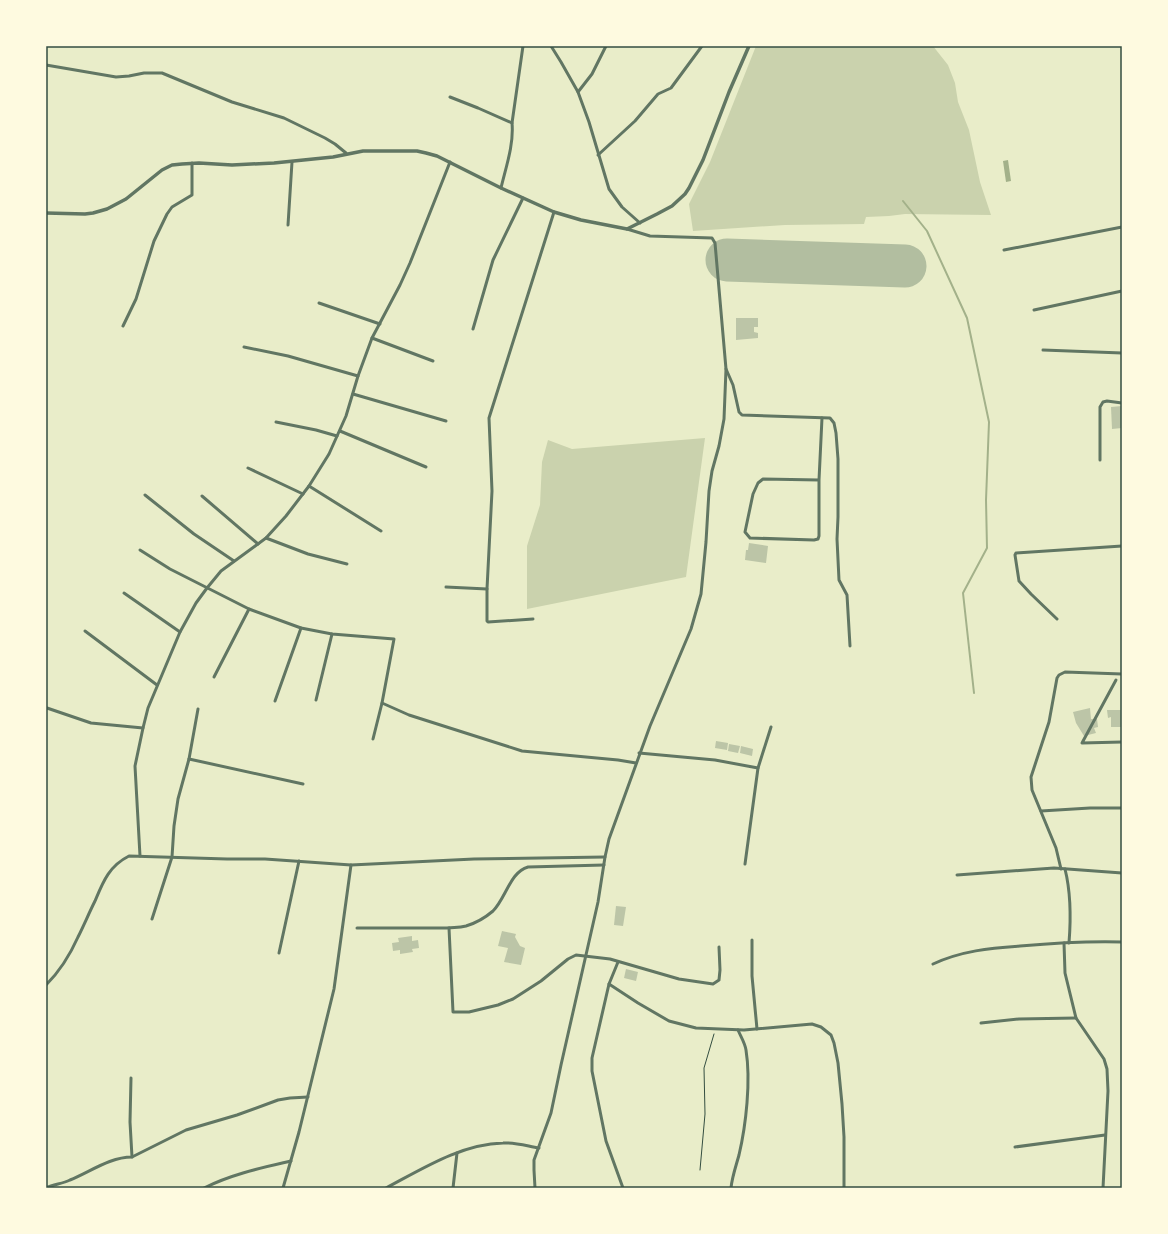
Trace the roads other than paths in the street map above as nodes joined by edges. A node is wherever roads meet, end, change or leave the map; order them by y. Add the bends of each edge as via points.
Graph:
1 (523, 46) edge
2 (551, 46) edge
3 (606, 46) edge
4 (702, 46) edge
5 (749, 46) edge
6 (46, 64) edge
7 (578, 92) junction
8 (450, 97) dead end
9 (512, 123) junction
10 (346, 153) junction
11 (598, 155) junction
12 (292, 162) junction
13 (450, 162) junction
14 (192, 163) junction
15 (501, 188) junction
16 (523, 198) junction
17 (554, 212) junction
18 (46, 213) edge
19 (640, 223) junction
20 (288, 225) dead end
21 (1122, 227) edge
22 (627, 229) junction
23 (690, 237) junction
24 (688, 242) dead end
25 (1004, 250) dead end
26 (1122, 291) edge
27 (319, 303) dead end
28 (1034, 310) dead end
29 (380, 324) junction
30 (123, 326) dead end
31 (473, 329) dead end
32 (372, 338) junction
33 (244, 347) dead end
34 (1043, 350) dead end
35 (1122, 353) edge
36 (433, 361) dead end
37 (726, 369) junction
38 (358, 376) junction
39 (353, 394) junction
40 (1122, 402) edge
41 (822, 418) junction
42 (446, 421) dead end
43 (276, 422) dead end
44 (340, 431) junction
45 (337, 436) junction
46 (1100, 460) dead end
47 (426, 467) dead end
48 (248, 468) dead end
49 (819, 480) junction
50 (309, 486) junction
51 (303, 494) junction
52 (145, 495) dead end
53 (202, 496) dead end
54 (381, 531) dead end
55 (266, 538) junction
56 (258, 544) junction
57 (1122, 546) edge
58 (140, 550) dead end
59 (234, 561) junction
60 (347, 564) dead end
61 (446, 587) dead end
62 (207, 588) junction
63 (487, 589) junction
64 (124, 593) dead end
65 (249, 609) junction
66 (533, 619) dead end
67 (1057, 619) dead end
68 (301, 628) junction
69 (85, 631) dead end
70 (180, 632) junction
71 (332, 634) junction
72 (850, 646) dead end
73 (1122, 674) edge
74 (214, 677) dead end
75 (1116, 680) dead end
76 (157, 685) junction
77 (316, 700) dead end
78 (275, 701) dead end
79 (382, 703) junction
80 (47, 708) dead end
81 (198, 709) dead end
82 (771, 727) dead end
83 (143, 728) junction
84 (373, 739) dead end
85 (1122, 742) edge
86 (640, 753) junction
87 (189, 759) junction
88 (636, 764) junction
89 (758, 768) junction
90 (303, 784) dead end
91 (1122, 808) edge
92 (1041, 811) junction
93 (140, 856) junction
94 (605, 856) junction
95 (172, 857) junction
96 (299, 860) junction
97 (745, 864) dead end
98 (350, 865) junction
99 (604, 865) junction
100 (1061, 869) junction
101 (1065, 869) junction
102 (1122, 873) edge
103 (957, 875) dead end
104 (152, 920) dead end
105 (357, 928) dead end
106 (449, 928) junction
107 (752, 940) dead end
108 (1122, 942) edge
109 (1064, 943) junction
110 (1069, 943) junction
111 (718, 947) dead end
112 (279, 953) dead end
113 (587, 956) junction
114 (618, 962) junction
115 (934, 964) dead end
116 (610, 984) junction
117 (46, 985) edge
118 (1076, 1018) junction
119 (981, 1024) dead end
120 (757, 1029) junction
121 (738, 1030) junction
122 (131, 1078) dead end
123 (308, 1097) junction
124 (1106, 1135) junction
125 (1015, 1147) dead end
126 (539, 1148) junction
127 (457, 1153) junction
128 (132, 1157) junction
129 (290, 1161) junction
130 (46, 1188) edge
131 (204, 1188) edge
132 (283, 1188) edge
133 (386, 1188) edge
134 (453, 1188) edge
135 (535, 1188) edge
136 (623, 1188) edge
137 (731, 1188) edge
138 (844, 1188) edge
139 (1103, 1188) edge

1 - 9 street
2 - 7 street
3 - 7 street via 592,74
4 - 11 street via 670,88 658,94 635,121
5 - 19 street via 693,182 672,206
6 - 10 street via 116,77 162,73 232,102 284,118 335,144
7 - 11 street
8 - 9 street
9 - 15 street via 509,155
10 - 12 street
10 - 13 street via 362,150 417,151
11 - 19 street via 609,189 622,207
12 - 14 street via 232,165
12 - 20 street
13 - 15 street
13 - 29 street via 410,262
14 - 18 street via 162,170 126,199 107,209 85,214
14 - 30 street via 192,195 172,207 167,214 154,241 136,299
15 - 16 street
16 - 17 street
16 - 31 street via 493,260
17 - 22 street
17 - 63 street via 489,418 492,491
19 - 22 street
21 - 25 street
22 - 23 street via 650,236
23 - 24 street
23 - 37 street via 712,238 715,243
26 - 28 street
27 - 29 street
29 - 32 street
32 - 36 street
32 - 38 street
33 - 38 street via 288,356
34 - 35 street
37 - 41 street via 742,415
37 - 86 street via 724,419 708,491 701,594 691,629
38 - 39 street
39 - 42 street
39 - 44 street
40 - 46 street via 1107,401 1100,407
41 - 49 street
41 - 72 street via 830,418 836,433 839,580 847,595
43 - 45 street
44 - 45 street
44 - 47 street
45 - 50 street
48 - 51 street
49 - 49 street via 818,539 785,540 747,536 745,532 753,494 763,479
50 - 51 street
50 - 54 street
51 - 55 street
52 - 59 street via 194,534
53 - 56 street
55 - 56 street
55 - 60 street via 308,554
56 - 59 street
57 - 67 street via 1016,553 1019,581
58 - 62 street
59 - 62 street via 221,571
61 - 63 street
62 - 65 street
62 - 70 street
63 - 66 street via 488,622
64 - 70 street
65 - 68 street
65 - 74 street
68 - 71 street
68 - 78 street
69 - 76 street
70 - 76 street
71 - 77 street
71 - 79 street via 394,639
73 - 92 street via 1065,672 1057,678 1049,722 1031,774 1032,790
75 - 85 street via 1082,743
76 - 83 street
79 - 84 street
79 - 88 street via 409,715 522,751
80 - 83 street via 91,723
81 - 87 street
82 - 89 street
83 - 93 street via 135,766
86 - 88 street
86 - 89 street via 714,760
87 - 90 street
87 - 95 street via 178,799
88 - 94 street
89 - 97 street
91 - 92 street
92 - 100 street via 1056,848
93 - 95 street
93 - 117 street via 129,856 121,860 109,873 63,965
94 - 98 street
94 - 99 street
95 - 96 street
95 - 104 street
96 - 98 street
96 - 112 street
98 - 123 street via 334,989
99 - 106 street via 523,868 514,876 502,900 492,912 467,926
99 - 113 street
100 - 101 street
100 - 103 street
101 - 102 street
101 - 110 street via 1070,902
105 - 106 street
106 - 113 street via 453,1012 469,1012 503,1003 527,991 572,956
107 - 120 street via 752,976
108 - 110 street
109 - 110 street
109 - 115 street via 980,950 948,957
109 - 118 street via 1065,973
111 - 114 street via 719,980 713,984 679,979
113 - 114 street
113 - 126 street via 551,1113
114 - 116 street
116 - 121 street via 669,1021 696,1028
116 - 136 street via 592,1058 592,1071 606,1141
118 - 119 street via 1019,1019
118 - 124 street via 1104,1059 1107,1069
120 - 121 street
120 - 138 street via 812,1024 831,1035 838,1063 842,1104
121 - 137 street via 746,1050 748,1072 746,1110
122 - 128 street
123 - 128 street via 278,1100 186,1130
123 - 129 street
124 - 125 street
124 - 139 street
126 - 127 street via 504,1142
126 - 135 street via 534,1165
127 - 133 street via 437,1160
127 - 134 street
128 - 130 street via 122,1157 62,1184
129 - 131 street via 241,1173
129 - 132 street

